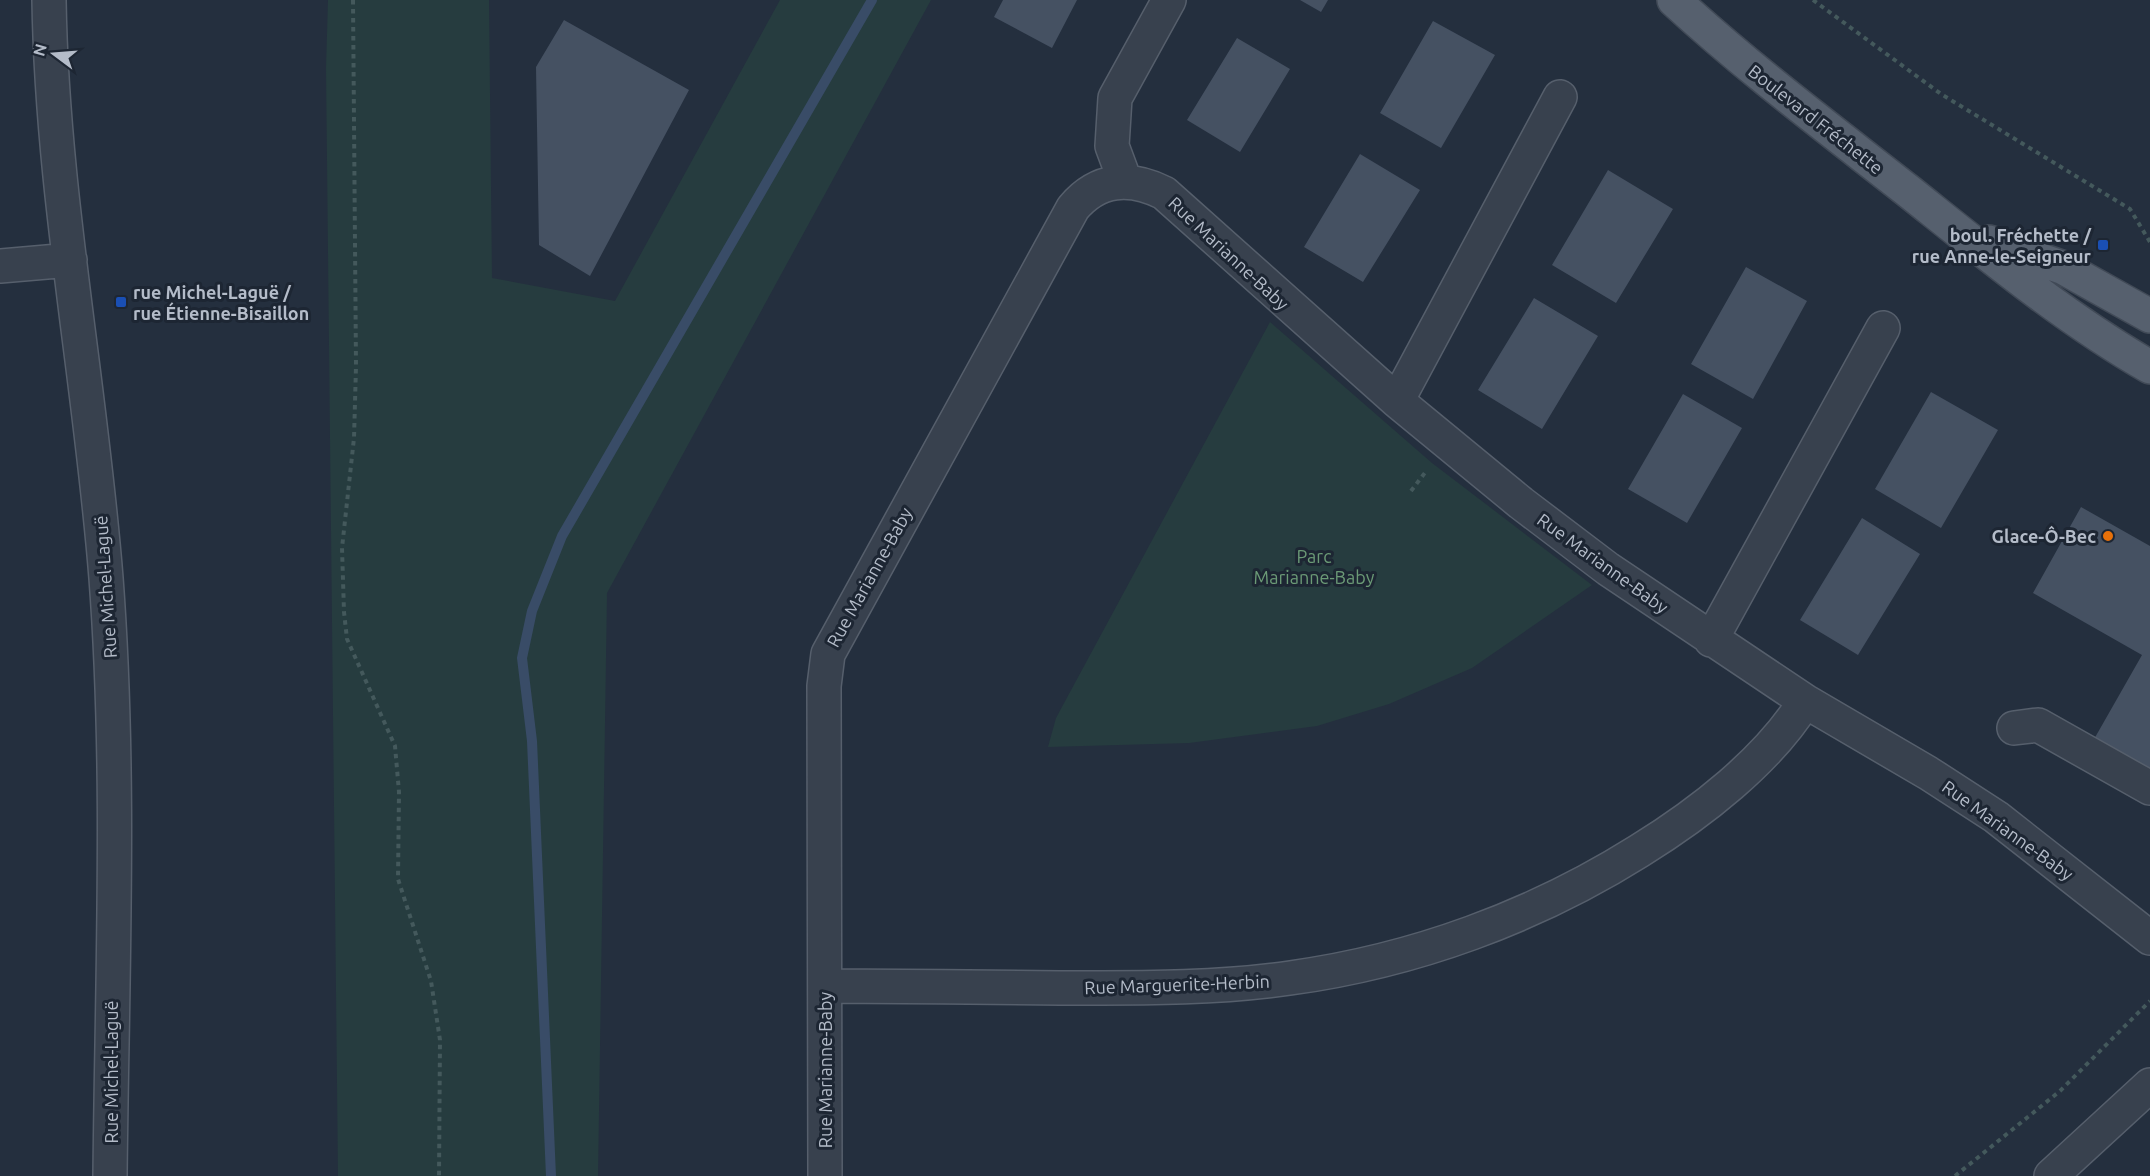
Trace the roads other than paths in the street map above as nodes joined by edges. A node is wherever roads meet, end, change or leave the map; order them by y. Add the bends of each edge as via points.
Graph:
1 (49, 0) edge
2 (1168, 0) edge
3 (1674, 0) edge
4 (1560, 97) dead end
5 (1125, 181) junction
6 (1962, 233) junction
7 (70, 260) junction
8 (0, 266) edge
9 (2150, 316) edge
10 (1883, 328) dead end
11 (2150, 367) edge
12 (1397, 401) junction
13 (1711, 640) junction
14 (1805, 701) junction
15 (2014, 728) dead end
16 (2150, 788) edge
17 (2150, 938) edge
18 (825, 986) junction
19 (2150, 1085) edge
20 (110, 1176) edge
21 (825, 1176) edge
22 (2051, 1176) edge

1 - 7 street, Rue Michel-Laguë via 56,133
2 - 5 street via 1115,98 1112,146
3 - 6 main road, Boulevard Fréchette via 1729,50
4 - 12 street
5 - 12 street, Rue Marianne-Baby via 1152,187 1177,202 1290,309
5 - 18 street, Rue Marianne-Baby via 1099,186 1073,208 828,654 824,686
6 - 9 main road, Boulevard Fréchette via 2064,268
6 - 11 main road, Boulevard Fréchette via 2061,309
7 - 8 street
7 - 20 street, Rue Michel-Laguë via 93,448 113,682
10 - 13 street
12 - 13 street, Rue Marianne-Baby via 1521,503
13 - 14 street, Rue Marianne-Baby
14 - 17 street, Rue Marianne-Baby via 1986,811
14 - 18 street, Rue Marguerite-Herbin via 1776,740 1722,790 1619,863 1518,915 1378,961 1291,978 1190,987
15 - 16 street via 2038,725
18 - 21 street, Rue Marianne-Baby
19 - 22 street

